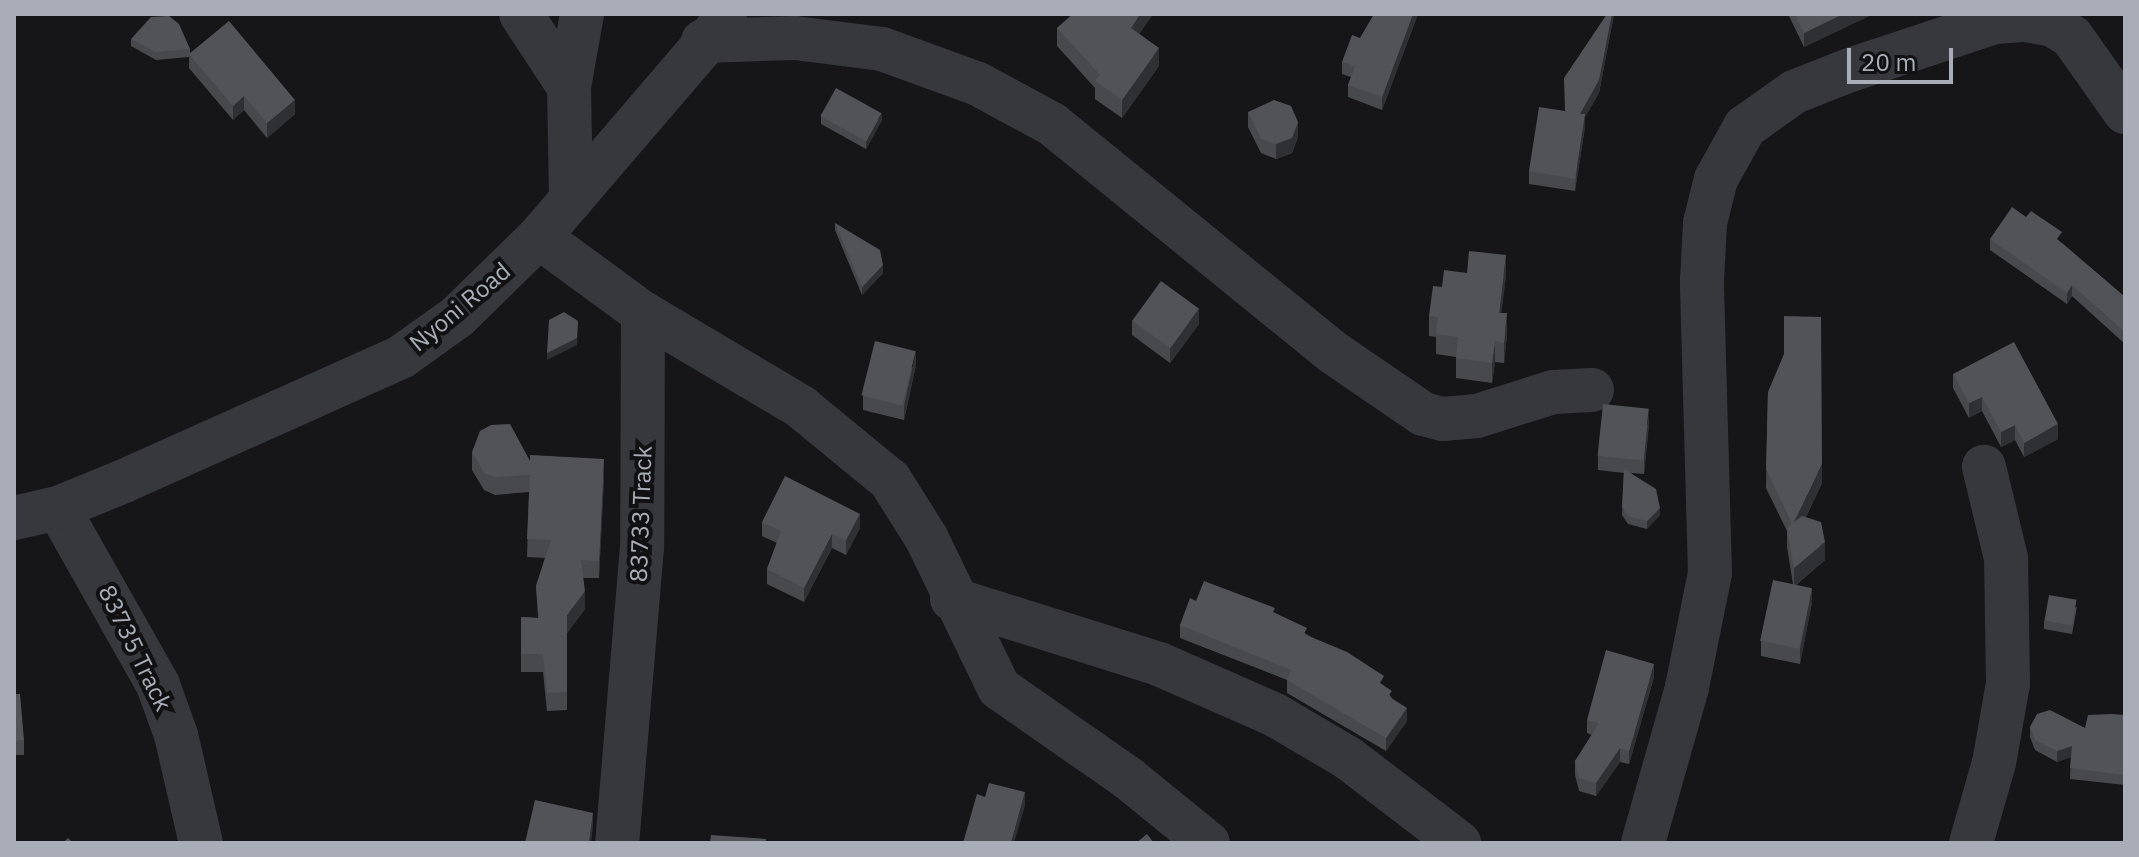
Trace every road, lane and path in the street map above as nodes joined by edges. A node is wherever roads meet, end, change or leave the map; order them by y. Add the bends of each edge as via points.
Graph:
1 (521, 14) edge
2 (582, 14) edge
3 (717, 28) edge
4 (569, 87) junction
5 (2125, 112) edge
6 (571, 200) junction
7 (539, 237) junction
8 (643, 313) junction
9 (1592, 390) dead end
10 (1984, 467) dead end
11 (58, 508) junction
12 (14, 518) edge
13 (952, 599) junction
14 (201, 843) edge
15 (617, 843) edge
16 (1208, 843) edge
17 (1459, 843) edge
18 (1643, 843) edge
19 (1971, 843) edge

1 - 4 street
2 - 4 street
3 - 6 street, Nyoni Road
3 - 9 street via 882,49 978,84 1052,124 1334,353 1423,414 1443,419 1477,416 1553,392
4 - 6 street
5 - 18 street via 2072,37 2053,25 2026,20 1994,22 1850,70 1794,92 1745,127 1716,179 1705,223 1710,573 1687,687
6 - 7 street, Nyoni Road
7 - 8 street
7 - 11 street, Nyoni Road via 457,317 401,357
8 - 13 street via 801,407 890,480 927,539
8 - 15 street, 83733 Track via 642,547
10 - 19 street via 2006,558 2008,684 1998,748
11 - 12 street, Nyoni Road
11 - 14 street, 83735 Track via 158,685 176,735
13 - 16 street via 999,688 1128,778
13 - 17 street via 1159,664 1262,709 1348,758

